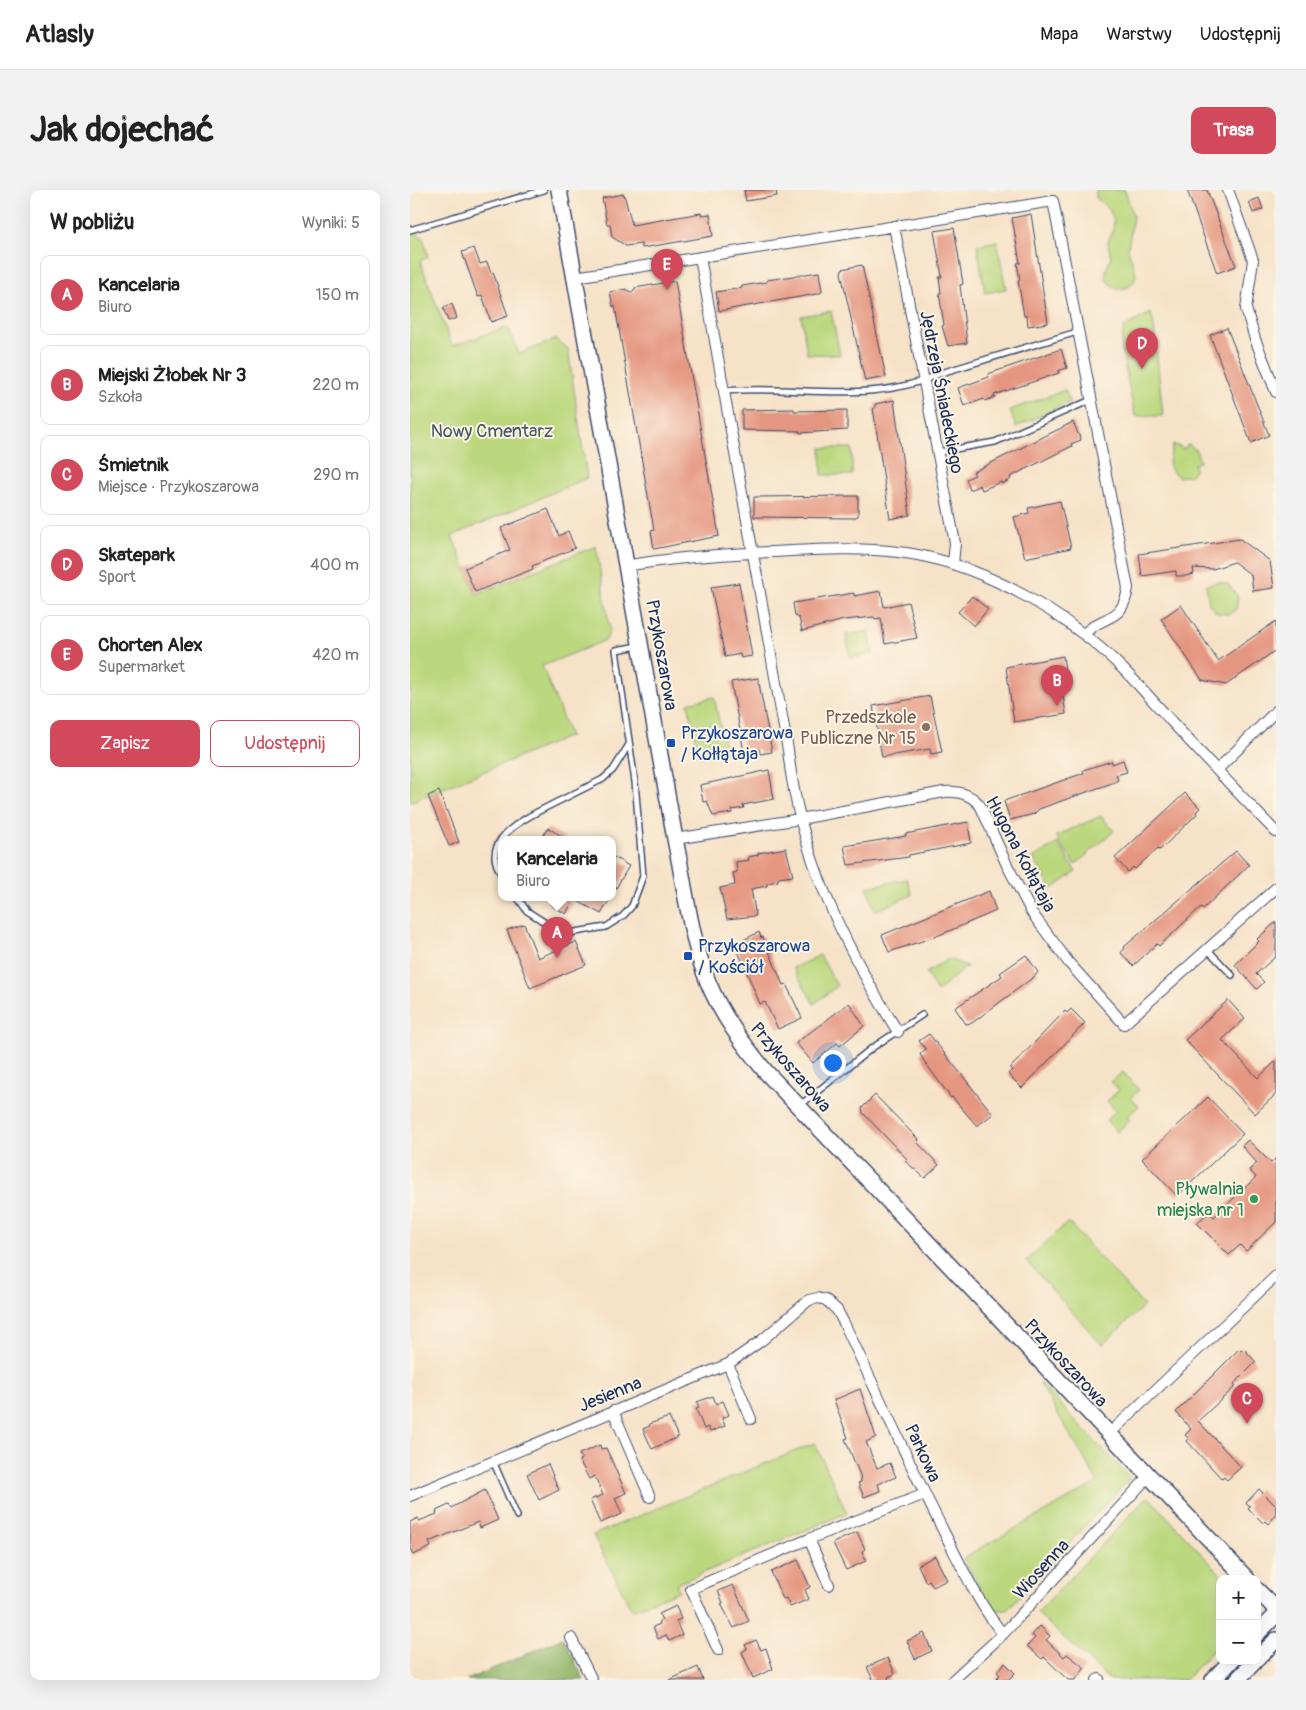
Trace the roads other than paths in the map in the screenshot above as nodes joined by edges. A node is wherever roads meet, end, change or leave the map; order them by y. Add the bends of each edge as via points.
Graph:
1 (544, 190) edge
2 (559, 190) edge
3 (1056, 190) edge
4 (1228, 190) edge
5 (1052, 201) junction
6 (894, 226) junction
7 (410, 230) edge
8 (700, 257) junction
9 (575, 278) junction
10 (1077, 332) junction
11 (923, 382) junction
12 (723, 391) junction
13 (1276, 392) edge
14 (1091, 400) junction
15 (937, 452) junction
16 (752, 553) junction
17 (953, 564) junction
18 (626, 566) junction
19 (1084, 634) junction
20 (641, 646) junction
21 (1276, 711) edge
22 (628, 746) junction
23 (1217, 770) junction
24 (800, 819) junction
25 (1276, 832) edge
26 (504, 836) edge
27 (675, 839) junction
28 (498, 847) edge
29 (498, 869) edge
30 (1276, 888) edge
31 (520, 901) edge
32 (1208, 950) junction
33 (1232, 975) dead end
34 (922, 1015) dead end
35 (898, 1032) junction
36 (799, 1106) junction
37 (1276, 1276) edge
38 (809, 1300) joint
39 (728, 1364) junction
40 (613, 1411) junction
41 (751, 1419) dead end
42 (1108, 1434) junction
43 (493, 1461) junction
44 (1148, 1477) junction
45 (925, 1494) junction
46 (410, 1496) edge
47 (650, 1497) dead end
48 (517, 1516) dead end
49 (810, 1539) junction
50 (1243, 1575) edge
51 (829, 1585) dead end
52 (1261, 1594) edge
53 (1276, 1609) edge
54 (1276, 1615) edge
55 (1261, 1630) edge
56 (1003, 1634) junction
57 (571, 1638) dead end
58 (1276, 1640) edge
59 (718, 1650) dead end
60 (1261, 1655) edge
61 (1227, 1665) edge
62 (1251, 1665) edge
63 (592, 1680) edge
64 (953, 1680) edge
65 (1213, 1680) edge
66 (1237, 1680) edge

1 - 7 lane
2 - 9 street, Przykoszarowa
3 - 5 street
4 - 13 street via 1253,260 1246,309 1254,339
5 - 6 street
5 - 10 street
6 - 8 street
6 - 11 street, Jędrzeja Śniadeckiego
8 - 9 street
8 - 12 street
9 - 18 street, Przykoszarowa
10 - 11 lane
10 - 14 street
11 - 12 lane via 860,392
11 - 15 street, Jędrzeja Śniadeckiego
12 - 16 street
14 - 15 lane via 996,442
14 - 19 street via 1128,588 1121,611
15 - 17 street, Jędrzeja Śniadeckiego via 955,543
16 - 17 street via 850,548 899,552
16 - 18 street
16 - 24 street
17 - 19 street via 1010,588
18 - 20 street, Przykoszarowa
19 - 23 street via 1122,667
20 - 22 lane via 616,650
20 - 27 street, Przykoszarowa
21 - 23 street
22 - 26 lane via 613,770 603,779 524,819
22 - 31 lane via 643,868 632,906 606,927 563,934 527,911
23 - 25 street
24 - 27 street, Hugona Kołłątaja
24 - 32 street, Hugona Kołłątaja via 944,792 959,792 973,798 986,816 1032,914 1069,963 1124,1024
24 - 35 street via 810,856 833,915 856,962
27 - 36 street, Przykoszarowa via 708,982 748,1050
28 - 29 lane via 495,855
30 - 32 street, Hugona Kołłątaja
32 - 33 lane
34 - 35 lane
35 - 36 lane via 848,1065
36 - 42 street, Przykoszarowa
37 - 42 street
38 - 39 street, Jesienna
38 - 45 street, Parkowa via 826,1300 837,1310
39 - 40 street, Jesienna
39 - 41 street
40 - 43 street, Jesienna
40 - 47 street
42 - 44 street, Przykoszarowa
43 - 46 street, Jesienna
43 - 48 lane
44 - 50 street, Przykoszarowa
44 - 56 street, Wiosenna
45 - 49 street
45 - 56 street, Parkowa via 971,1584
49 - 51 street
49 - 59 street via 691,1589
52 - 53 street
54 - 55 street
56 - 64 street, Wiosenna
57 - 63 street
58 - 60 street
61 - 65 street
62 - 66 street

